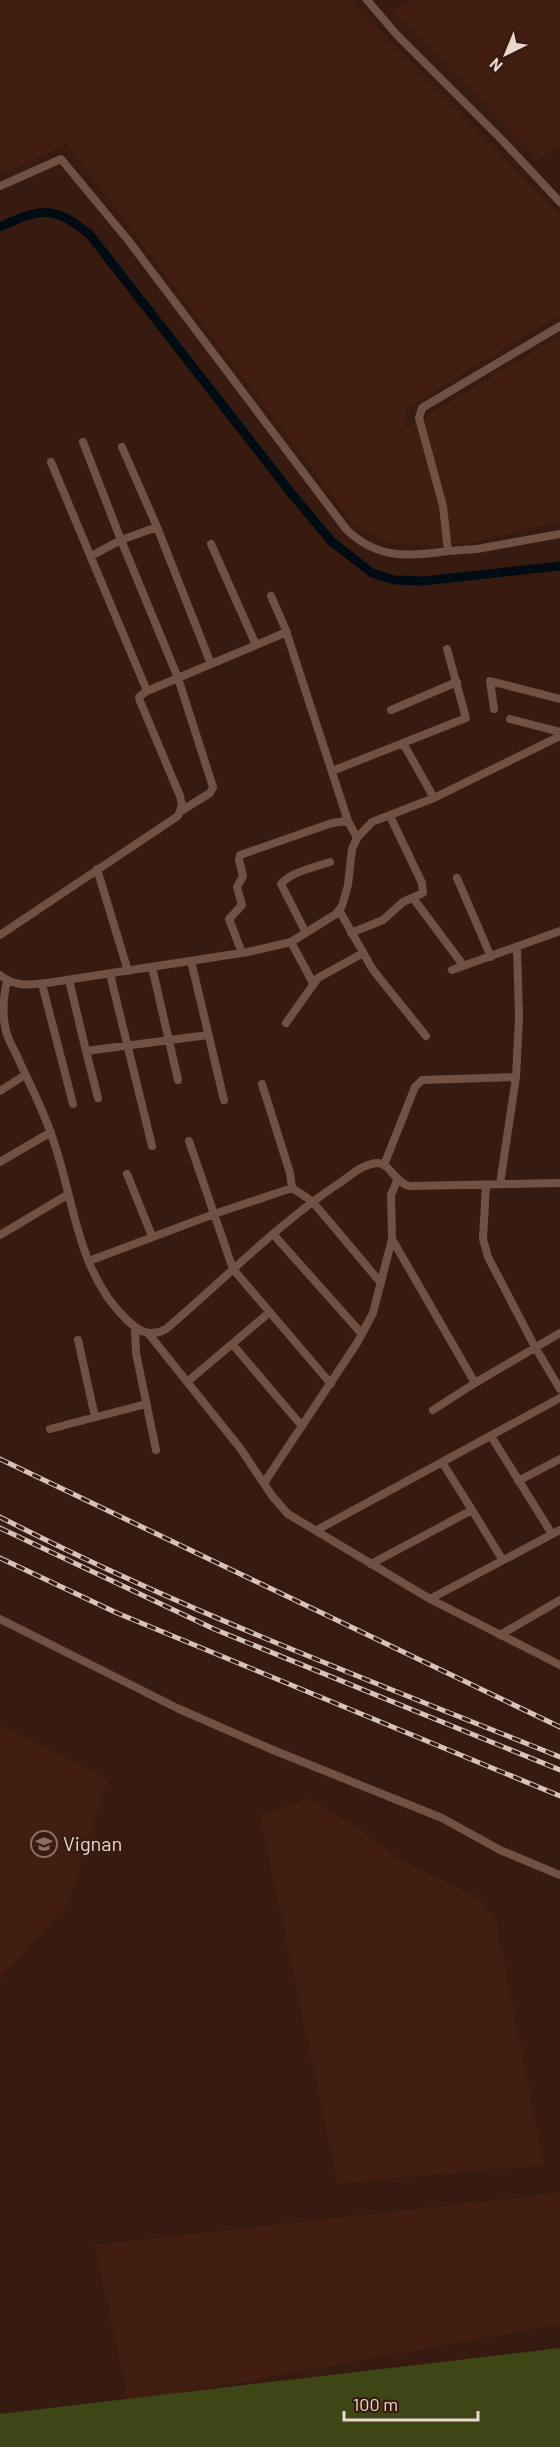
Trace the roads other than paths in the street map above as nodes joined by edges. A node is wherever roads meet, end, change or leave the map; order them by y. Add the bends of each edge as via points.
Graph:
1 (367, 0) edge
2 (0, 186) edge
3 (560, 202) edge
4 (560, 326) edge
5 (83, 442) dead end
6 (122, 447) dead end
7 (51, 462) dead end
8 (158, 527) junction
9 (560, 534) edge
10 (121, 540) junction
11 (212, 544) dead end
12 (448, 551) junction
13 (91, 556) junction
14 (272, 596) dead end
15 (287, 632) junction
16 (256, 645) junction
17 (447, 649) dead end
18 (211, 664) junction
19 (178, 678) junction
20 (457, 682) junction
21 (147, 691) junction
22 (560, 699) edge
23 (494, 709) dead end
24 (391, 710) dead end
25 (510, 719) dead end
26 (560, 734) edge
27 (403, 743) junction
28 (332, 771) junction
29 (434, 798) junction
30 (181, 811) junction
31 (390, 816) junction
32 (348, 821) junction
33 (357, 838) junction
34 (330, 862) dead end
35 (97, 869) junction
36 (457, 878) dead end
37 (413, 898) junction
38 (339, 910) junction
39 (560, 931) edge
40 (306, 933) junction
41 (351, 933) junction
42 (0, 935) edge
43 (291, 942) junction
44 (517, 948) junction
45 (242, 953) junction
46 (363, 954) junction
47 (491, 957) junction
48 (190, 961) junction
49 (463, 966) junction
50 (152, 967) junction
51 (452, 970) dead end
52 (128, 971) junction
53 (110, 974) junction
54 (3, 978) edge
55 (69, 981) junction
56 (313, 983) junction
57 (42, 984) junction
58 (286, 1023) dead end
59 (208, 1035) junction
60 (426, 1036) dead end
61 (169, 1040) junction
62 (126, 1046) junction
63 (86, 1051) junction
64 (25, 1075) junction
65 (516, 1077) junction
66 (178, 1080) dead end
67 (262, 1084) dead end
68 (0, 1091) edge
69 (99, 1098) dead end
70 (224, 1100) dead end
71 (73, 1104) dead end
72 (51, 1132) junction
73 (189, 1142) dead end
74 (152, 1146) dead end
75 (0, 1162) edge
76 (384, 1164) junction
77 (128, 1174) dead end
78 (397, 1181) junction
79 (560, 1183) edge
80 (500, 1184) junction
81 (486, 1185) junction
82 (292, 1188) junction
83 (67, 1195) junction
84 (312, 1201) junction
85 (214, 1214) junction
86 (273, 1234) junction
87 (0, 1235) edge
88 (152, 1236) junction
89 (392, 1239) junction
90 (88, 1261) junction
91 (233, 1269) junction
92 (381, 1283) junction
93 (270, 1312) junction
94 (135, 1328) junction
95 (148, 1333) junction
96 (560, 1333) edge
97 (362, 1334) junction
98 (78, 1340) dead end
99 (232, 1344) junction
100 (535, 1347) junction
101 (187, 1382) junction
102 (475, 1383) junction
103 (331, 1384) junction
104 (560, 1389) edge
105 (560, 1398) edge
106 (146, 1404) junction
107 (433, 1410) dead end
108 (95, 1417) junction
109 (301, 1425) junction
110 (50, 1429) dead end
111 (490, 1436) junction
112 (156, 1450) dead end
113 (560, 1459) edge
114 (442, 1462) junction
115 (518, 1482) junction
116 (264, 1483) junction
117 (472, 1510) junction
118 (317, 1530) junction
119 (556, 1532) edge
120 (502, 1559) junction
121 (371, 1564) junction
122 (430, 1599) junction
123 (560, 1600) edge
124 (0, 1619) edge
125 (500, 1635) junction
126 (560, 1665) edge
127 (560, 1875) edge

1 - 3 street
2 - 12 street via 61,159 128,240 346,528 369,547 391,554 413,556
4 - 12 street via 420,412 443,506
5 - 10 street
6 - 8 street
7 - 13 street
8 - 10 street
8 - 18 street
9 - 12 street
10 - 13 street
10 - 19 street
11 - 16 street
13 - 21 street
14 - 15 street
15 - 16 street
15 - 28 street
16 - 18 street
17 - 20 street
18 - 19 street
19 - 21 street
19 - 30 street via 213,787
20 - 24 street
20 - 27 street via 466,718
21 - 30 street via 139,697 140,701 180,796
22 - 23 street via 490,681
25 - 26 street
26 - 29 street
27 - 28 street
27 - 29 street
28 - 32 street
29 - 31 street
30 - 35 street via 174,820
31 - 33 street via 372,822
31 - 37 street via 422,884 423,893
32 - 33 street
32 - 45 street via 240,855 243,876 237,887 242,905 229,919
33 - 38 street
34 - 40 street via 281,884
35 - 42 street
35 - 52 street
36 - 47 street
37 - 41 street via 383,920
37 - 49 street
38 - 40 street
38 - 41 street
39 - 44 street
40 - 43 street
41 - 46 street
43 - 45 street
43 - 56 street
44 - 47 street
44 - 65 street
45 - 48 street
46 - 56 street
46 - 60 street
47 - 49 street
48 - 50 street
48 - 59 street
49 - 51 street
50 - 52 street
50 - 61 street
52 - 53 street
53 - 55 street
53 - 62 street
54 - 57 street via 22,986
54 - 64 street via 6,1032
55 - 57 street
55 - 63 street
56 - 58 street
57 - 71 street
59 - 61 street
59 - 70 street
61 - 62 street
61 - 66 street
62 - 63 street
62 - 74 street
63 - 69 street
64 - 68 street
64 - 72 street
65 - 76 street via 422,1080 415,1087
65 - 80 street
67 - 82 street
72 - 75 street
72 - 83 street
73 - 85 street
76 - 78 street
76 - 84 street via 363,1167
77 - 88 street
78 - 81 street via 409,1186
78 - 89 street via 391,1195
79 - 80 street
80 - 81 street
81 - 100 street via 485,1247
82 - 84 street
82 - 85 street
83 - 87 street
83 - 90 street
84 - 86 street
84 - 92 street
85 - 88 street
85 - 91 street
86 - 91 street
86 - 97 street
88 - 90 street
89 - 92 street
89 - 102 street
90 - 94 street via 106,1296
91 - 93 street
91 - 95 street via 166,1329
92 - 97 street
93 - 99 street
93 - 103 street
94 - 95 street
94 - 106 street
95 - 101 street
96 - 100 street
97 - 103 street
98 - 108 street
99 - 101 street
99 - 109 street
100 - 102 street
100 - 104 street
101 - 116 street
102 - 107 street
103 - 109 street
105 - 111 street
106 - 108 street
106 - 112 street
108 - 110 street
109 - 116 street
111 - 114 street
111 - 115 street
113 - 115 street
114 - 117 street
114 - 118 street
115 - 119 street
116 - 118 street via 288,1514
117 - 120 street
117 - 121 street
118 - 121 street
119 - 120 street
120 - 122 street
121 - 122 street
122 - 125 street
123 - 125 street
124 - 127 street via 179,1709 442,1818 500,1850
125 - 126 street

